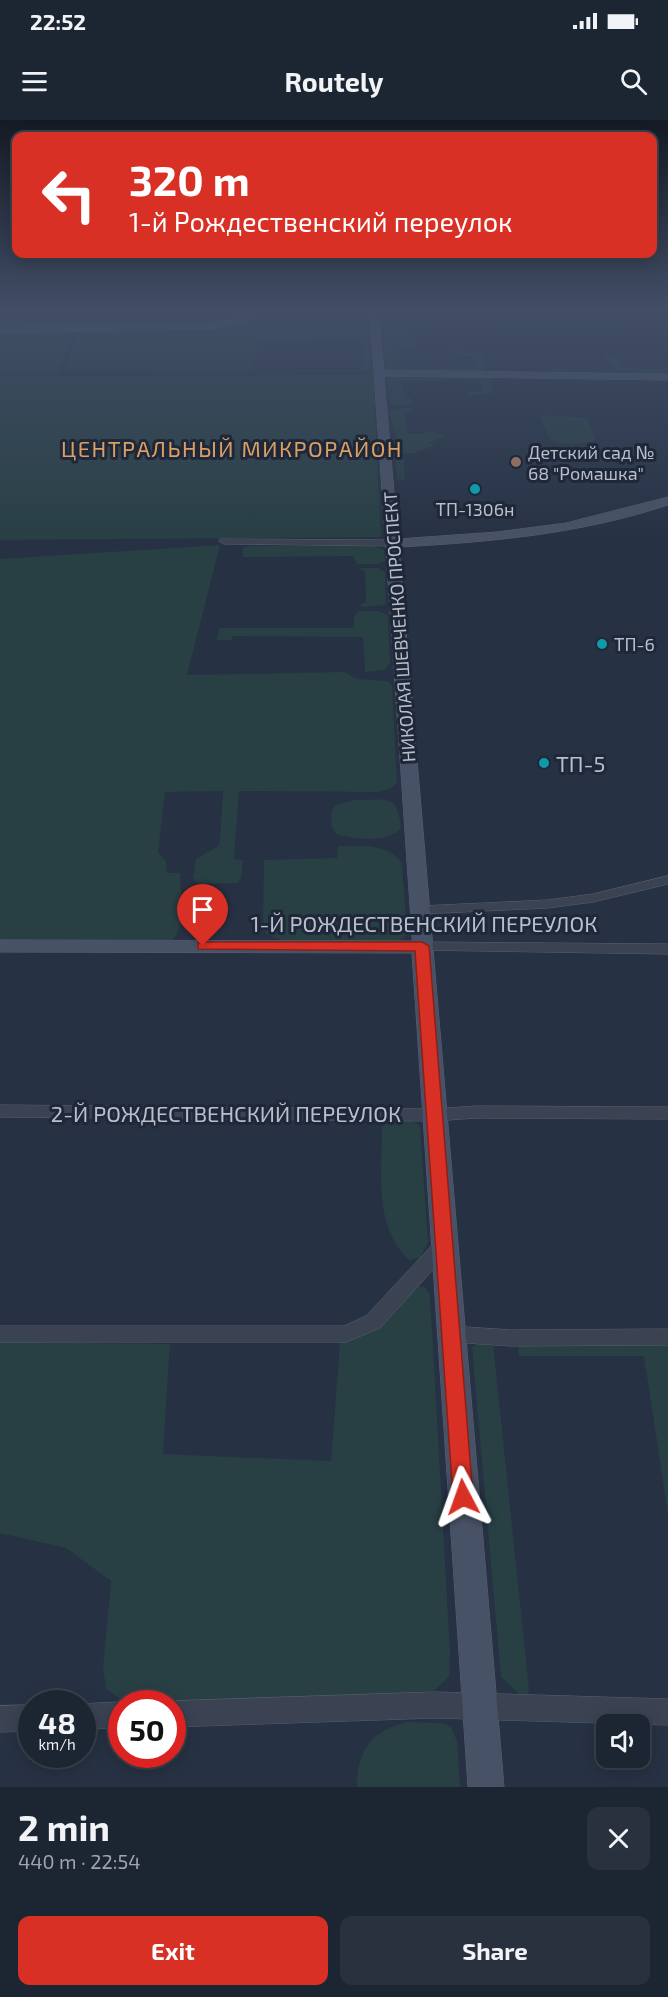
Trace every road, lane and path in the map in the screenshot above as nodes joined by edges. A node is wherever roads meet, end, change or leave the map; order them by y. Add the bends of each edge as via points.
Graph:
1 (381, 386) edge
2 (668, 501) edge
3 (224, 541) dead end
4 (392, 543) junction
5 (668, 880) edge
6 (420, 910) junction
7 (0, 946) edge
8 (422, 946) junction
9 (668, 948) edge
10 (0, 1112) edge
11 (668, 1113) edge
12 (434, 1115) junction
13 (443, 1246) junction
14 (0, 1334) edge
15 (451, 1334) junction
16 (668, 1336) edge
17 (478, 1707) junction
18 (668, 1712) edge
19 (186, 1714) edge
20 (18, 1718) edge
21 (0, 1719) edge
22 (486, 1787) edge

1 - 4 main road, НИКОЛАЯ ШЕВЧЕНКО ПРОСПЕКТ
2 - 4 main road via 555,530
3 - 4 street
4 - 6 main road, НИКОЛАЯ ШЕВЧЕНКО ПРОСПЕКТ
5 - 6 street via 548,904
6 - 8 main road, НИКОЛАЯ ШЕВЧЕНКО ПРОСПЕКТ
7 - 8 main road, 1-Й РОЖДЕСТВЕНСКИЙ ПЕРЕУЛОК
8 - 9 street, 1-Й РОЖДЕСТВЕНСКИЙ ПЕРЕУЛОК
8 - 12 main road, НИКОЛАЯ ШЕВЧЕНКО ПРОСПЕКТ
10 - 12 street, 2-Й РОЖДЕСТВЕНСКИЙ ПЕРЕУЛОК
11 - 12 street, 2-Й РОЖДЕСТВЕНСКИЙ ПЕРЕУЛОК
12 - 13 main road, НИКОЛАЯ ШЕВЧЕНКО ПРОСПЕКТ
13 - 14 street via 373,1322 346,1334
13 - 15 main road, НИКОЛАЯ ШЕВЧЕНКО ПРОСПЕКТ
15 - 16 street via 511,1338
15 - 17 main road, НИКОЛАЯ ШЕВЧЕНКО ПРОСПЕКТ
17 - 18 street
17 - 19 street
17 - 22 main road, НИКОЛАЯ ШЕВЧЕНКО ПРОСПЕКТ
20 - 21 street

